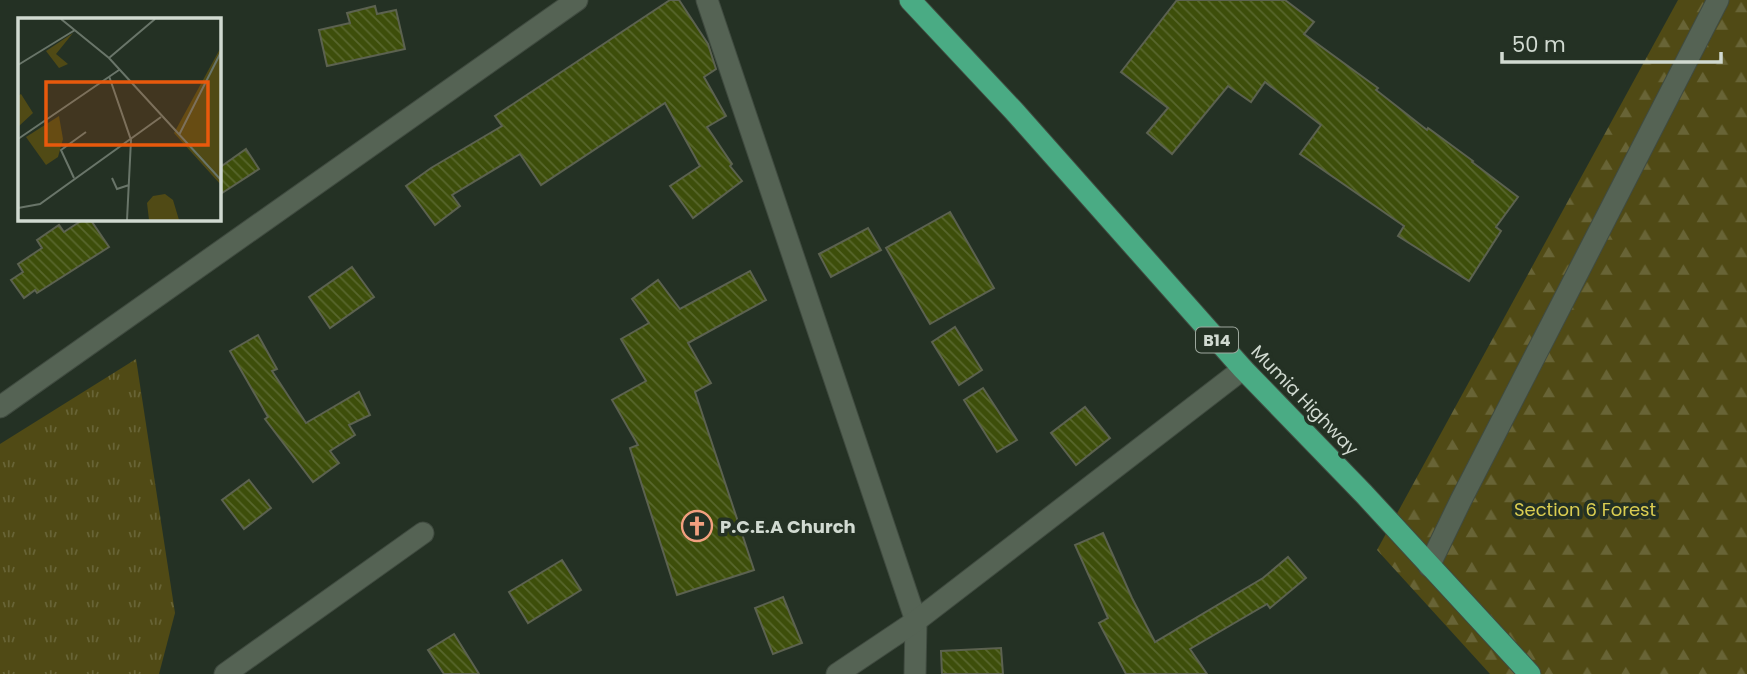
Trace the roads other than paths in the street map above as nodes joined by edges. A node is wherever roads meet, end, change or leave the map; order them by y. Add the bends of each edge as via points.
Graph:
1 (577, 0) edge
2 (707, 0) edge
3 (910, 0) edge
4 (1718, 0) edge
5 (1243, 369) junction
6 (0, 407) edge
7 (423, 533) dead end
8 (1429, 566) junction
9 (916, 621) junction
10 (225, 674) edge
11 (838, 674) edge
12 (915, 674) edge
13 (1530, 674) edge

1 - 6 street
2 - 9 street
3 - 5 highway, Mumia Highway / B14
4 - 8 street
5 - 8 highway, Mumia Highway / B14
5 - 9 street
7 - 10 street
8 - 13 highway, Mumia Highway / B14
9 - 11 street
9 - 12 street

